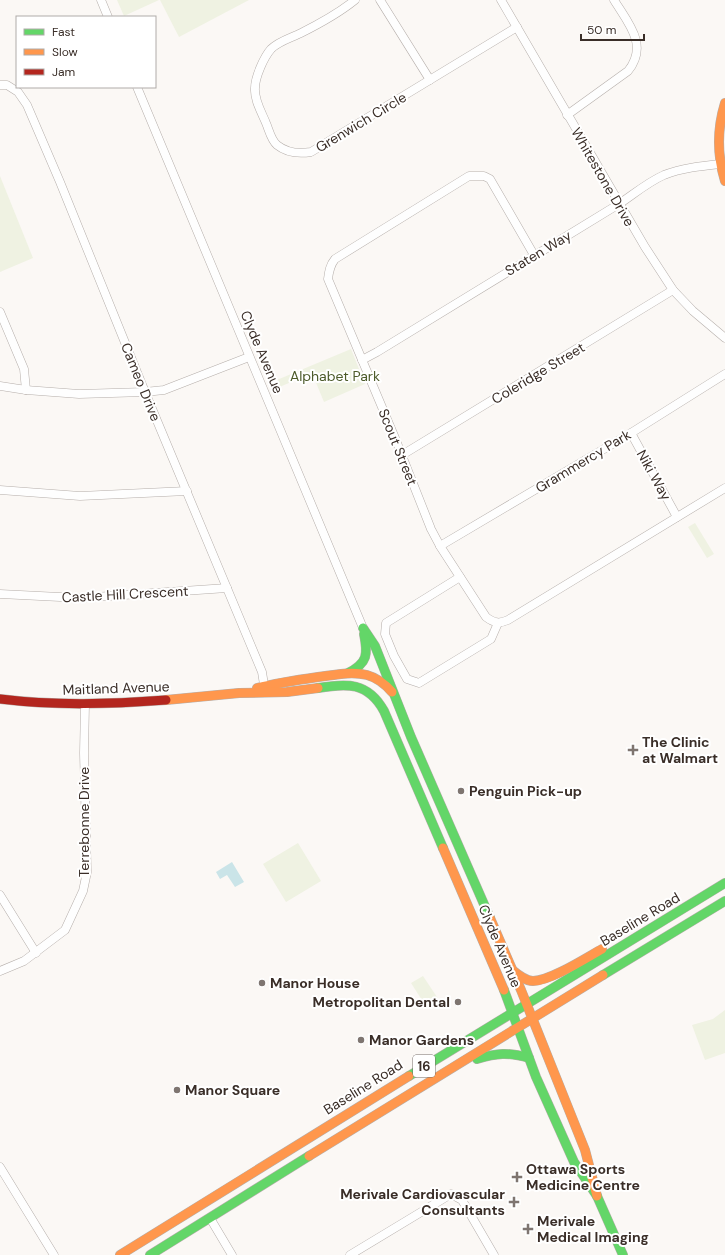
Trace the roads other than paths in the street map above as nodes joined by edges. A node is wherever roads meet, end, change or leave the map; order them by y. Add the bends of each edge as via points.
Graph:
1 (101, 0) edge
2 (355, 0) edge
3 (380, 0) edge
4 (501, 0) edge
5 (614, 0) edge
6 (108, 16) edge
7 (517, 28) junction
8 (430, 80) junction
9 (0, 85) edge
10 (137, 88) edge
11 (725, 103) edge
12 (567, 115) junction
13 (720, 164) junction
14 (725, 181) edge
15 (619, 204) junction
16 (534, 255) junction
17 (673, 290) junction
18 (0, 312) edge
19 (725, 338) edge
20 (249, 357) junction
21 (362, 360) junction
22 (725, 374) edge
23 (0, 386) edge
24 (26, 390) junction
25 (145, 392) junction
26 (631, 433) junction
27 (402, 455) junction
28 (725, 488) edge
29 (0, 490) edge
30 (187, 491) junction
31 (677, 517) junction
32 (440, 546) junction
33 (460, 577) junction
34 (227, 588) junction
35 (0, 594) edge
36 (498, 623) junction
37 (363, 628) junction
38 (347, 673) junction
39 (265, 690) junction
40 (396, 698) junction
41 (0, 699) edge
42 (85, 704) junction
43 (381, 705) joint
44 (416, 786) junction
45 (433, 787) junction
46 (725, 883) edge
47 (0, 895) edge
48 (725, 901) edge
49 (645, 931) junction
50 (36, 953) junction
51 (511, 969) junction
52 (0, 971) edge
53 (526, 1004) junction
54 (512, 1012) junction
55 (532, 1019) junction
56 (518, 1027) junction
57 (529, 1058) junction
58 (460, 1064) junction
59 (276, 1158) junction
60 (0, 1167) edge
61 (283, 1172) junction
62 (597, 1196) junction
63 (210, 1218) junction
64 (54, 1255) edge
65 (120, 1255) edge
66 (150, 1255) edge
67 (232, 1255) edge
68 (350, 1255) edge
69 (494, 1255) edge
70 (623, 1255) edge

1 - 6 street
2 - 8 street, Grenwich Circle via 302,33 281,42 263,61 255,88 257,101 276,144 287,151 300,154 312,152
3 - 8 street
4 - 7 street, Whitestone Drive
5 - 12 street via 637,38 635,62 628,71
7 - 8 street, Grenwich Circle
7 - 12 street, Whitestone Drive
9 - 25 street, Cameo Drive via 7,85 18,92 27,105
10 - 20 street, Clyde Avenue
11 - 13 main road via 719,131
12 - 15 street, Whitestone Drive
13 - 14 main road
13 - 15 street, Staten Way via 693,167 664,175
15 - 16 street, Staten Way
15 - 17 street, Whitestone Drive
16 - 21 street, Staten Way
16 - 21 street, Scout Street via 490,179 484,176 468,176 335,259 331,264 328,279
17 - 19 street, Whitestone Drive
17 - 27 street, Coleridge Street
18 - 24 street via 24,369
20 - 25 street via 164,390
20 - 37 street, Clyde Avenue
21 - 27 street, Scout Street
22 - 26 street, Grammercy Park
23 - 24 street
24 - 25 street via 78,394
25 - 30 street, Cameo Drive
26 - 31 street, Niki Way
26 - 32 street, Grammercy Park
27 - 32 street, Scout Street
28 - 31 street
29 - 30 street via 80,496
30 - 34 street, Cameo Drive
31 - 36 street via 508,620
32 - 33 street, Scout Street
33 - 36 street, Scout Street via 486,617
33 - 36 street via 386,623 385,634 407,679 419,683 491,639
34 - 35 street, Castle Hill Crescent via 80,598
34 - 39 street, Cameo Drive via 262,672
37 - 38 main road via 366,646 364,662
37 - 40 main road, Clyde Avenue via 375,646
38 - 39 main road, Maitland Avenue via 290,680
38 - 40 main road, Maitland Avenue via 363,674 381,681
39 - 42 main road, Maitland Avenue via 172,700
39 - 43 main road, Maitland Avenue via 290,692 349,685 368,691
40 - 45 main road, Clyde Avenue
41 - 42 main road, Maitland Avenue via 48,704
42 - 50 street, Terrebonne Drive via 86,872 83,891 65,930
43 - 44 main road, Clyde Avenue
44 - 45 main road
44 - 54 main road, Clyde Avenue
45 - 51 main road, Clyde Avenue
46 - 49 main road, Baseline Road / 16
47 - 50 street
48 - 55 main road, Baseline Road / 16
49 - 51 main road via 538,980 524,978
49 - 53 main road, Baseline Road / 16
50 - 52 street, Terrebonne Drive
51 - 53 main road, Clyde Avenue
53 - 54 main road, Baseline Road / 16
53 - 55 main road, Clyde Avenue
54 - 56 main road, Clyde Avenue
54 - 59 main road, Baseline Road / 16
55 - 56 main road, Baseline Road / 16
55 - 62 main road, Clyde Avenue via 585,1150
56 - 57 main road, Clyde Avenue
56 - 58 main road, Baseline Road / 16
57 - 58 main road via 504,1053
57 - 62 main road, Clyde Avenue via 574,1162
58 - 61 main road, Baseline Road / 16
59 - 61 main road
59 - 65 main road, Baseline Road / 16
60 - 64 street
61 - 63 main road, Baseline Road / 16
62 - 70 main road, Clyde Avenue
63 - 66 main road, Baseline Road / 16
63 - 67 street
68 - 69 street via 452,1194 462,1200

